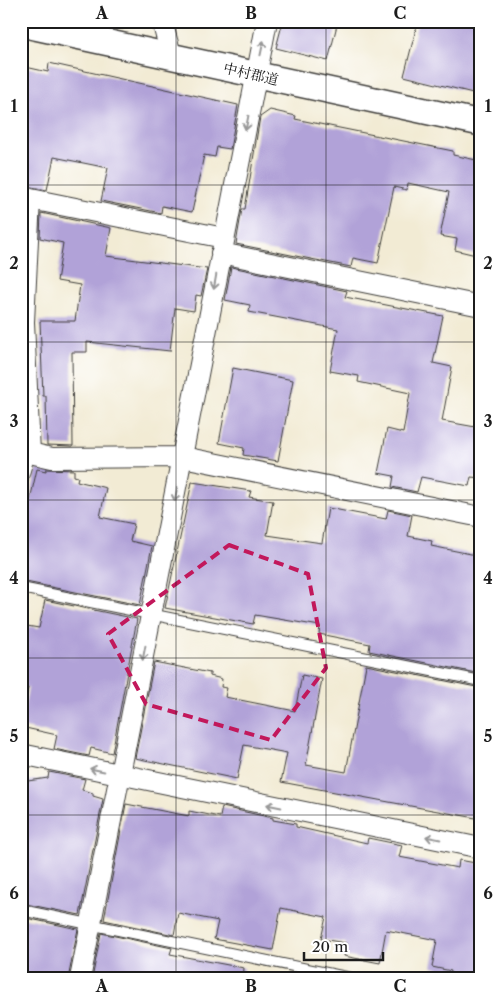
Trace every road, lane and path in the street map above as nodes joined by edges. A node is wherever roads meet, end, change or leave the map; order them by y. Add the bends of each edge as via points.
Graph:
1 (162, 21) edge
2 (267, 21) edge
3 (21, 24) edge
4 (171, 55) junction
5 (256, 75) junction
6 (481, 124) edge
7 (25, 198) edge
8 (222, 245) junction
9 (481, 306) edge
10 (22, 322) edge
11 (26, 452) edge
12 (183, 457) junction
13 (21, 484) edge
14 (481, 517) edge
15 (21, 588) edge
16 (152, 614) junction
17 (481, 681) edge
18 (21, 754) edge
19 (120, 775) junction
20 (481, 848) edge
21 (21, 910) edge
22 (90, 925) junction
23 (80, 979) edge
24 (356, 979) edge

1 - 4 street
5 -> 2 street
3 - 4 street, 中村郡道
4 - 5 street, 中村郡道
5 - 6 street, 中村郡道
5 -> 8 street
7 - 8 street
7 - 10 street
8 - 9 street
8 -> 12 street
10 - 11 street
11 - 12 street via 52,458
11 - 13 lane
12 - 14 street
12 -> 16 street
15 - 16 lane
16 - 17 lane
16 -> 19 street
19 -> 18 street
20 -> 19 street
19 - 22 street
21 - 22 lane
22 - 23 street
22 - 24 lane

